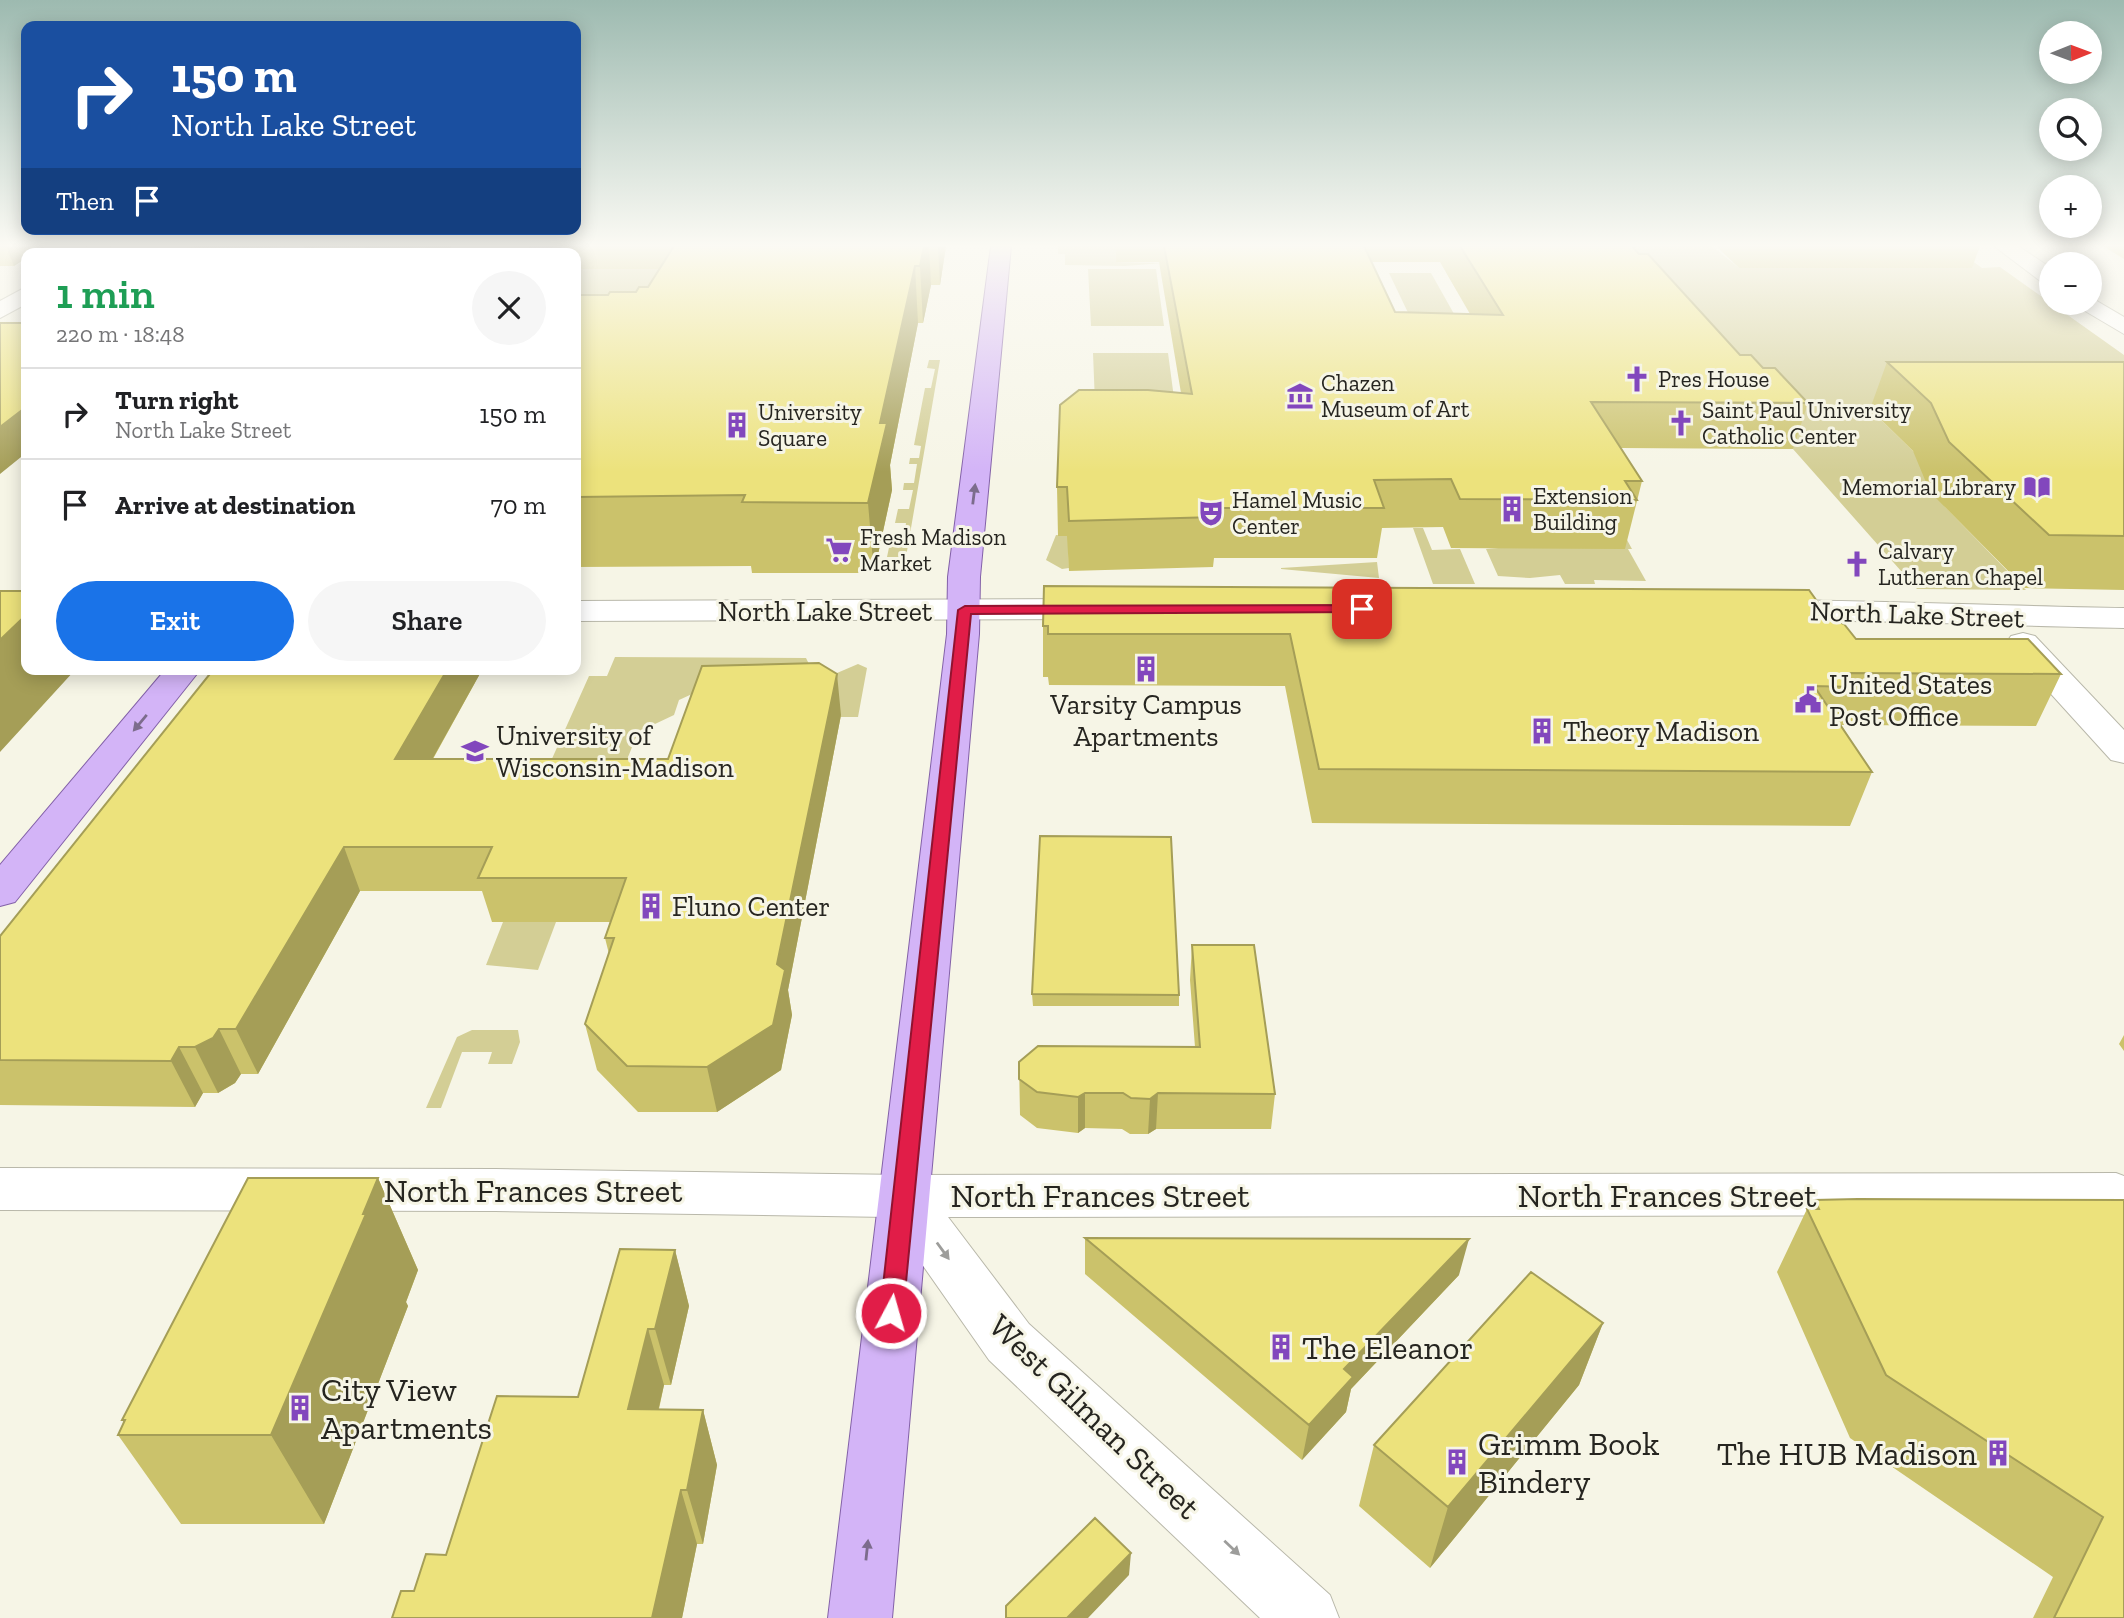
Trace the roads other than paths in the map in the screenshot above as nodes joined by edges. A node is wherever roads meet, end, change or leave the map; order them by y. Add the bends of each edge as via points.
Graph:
1 (993, 322) edge
2 (1129, 609) edge
3 (965, 610) junction
4 (1739, 610) edge
5 (581, 611) edge
6 (1999, 616) junction
7 (2124, 618) edge
8 (179, 675) edge
9 (2124, 752) edge
10 (0, 892) edge
11 (0, 1189) edge
12 (2116, 1194) dead end
13 (903, 1196) junction
14 (860, 1618) edge
15 (1307, 1618) edge

3 -> 1 main road via 964,577
2 - 3 street, North Lake Street
3 - 5 street, North Lake Street
3 - 13 main road
4 - 6 street, North Lake Street via 1943,611
6 - 7 street, North Lake Street
6 - 9 street
8 -> 10 main road
11 - 13 street, North Frances Street via 481,1189
12 - 13 street, North Frances Street
14 -> 13 main road
13 -> 15 street, West Gilman Street via 1009,1342

